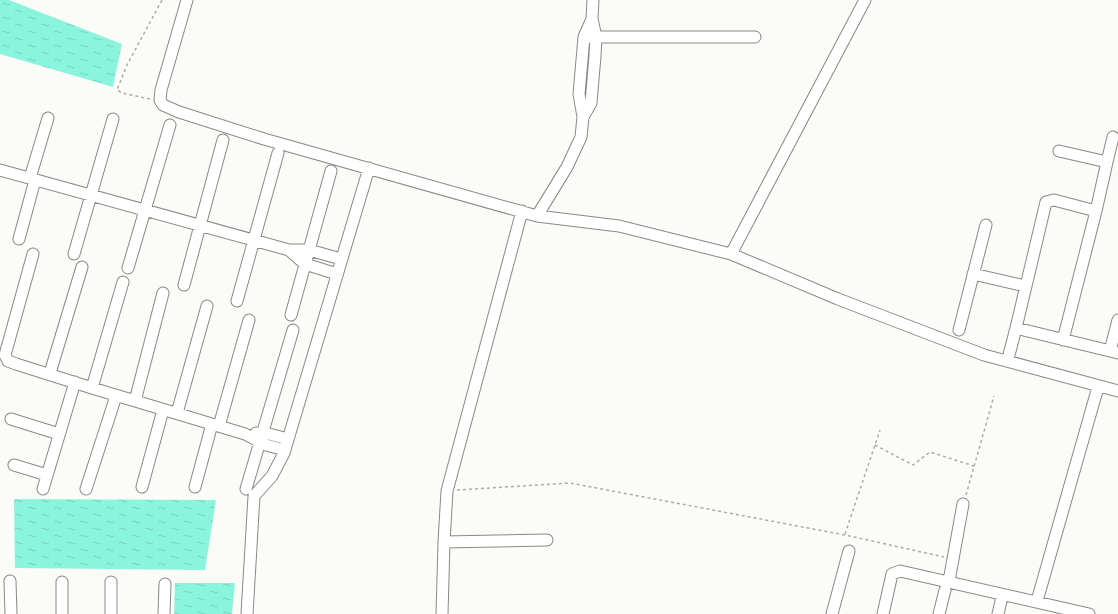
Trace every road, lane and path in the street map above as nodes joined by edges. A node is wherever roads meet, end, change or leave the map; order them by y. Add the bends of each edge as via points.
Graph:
1 (162, 0) edge
2 (186, 0) edge
3 (593, 0) edge
4 (865, 0) edge
5 (592, 20) junction
6 (584, 37) junction
7 (596, 37) junction
8 (755, 37) dead end
9 (160, 100) junction
10 (583, 117) junction
11 (48, 118) dead end
12 (113, 119) dead end
13 (170, 125) dead end
14 (1113, 137) dead end
15 (223, 140) dead end
16 (1059, 151) dead end
17 (278, 153) dead end
18 (1107, 162) junction
19 (369, 168) junction
20 (0, 170) edge
21 (331, 171) dead end
22 (33, 179) junction
23 (90, 195) junction
24 (145, 210) junction
25 (522, 211) junction
26 (1096, 211) junction
27 (537, 216) junction
28 (200, 225) junction
29 (986, 225) dead end
30 (19, 239) dead end
31 (255, 240) junction
32 (289, 250) junction
33 (309, 250) junction
34 (33, 254) dead end
35 (74, 254) dead end
36 (731, 254) junction
37 (341, 258) junction
38 (305, 264) junction
39 (82, 267) dead end
40 (128, 268) dead end
41 (337, 274) junction
42 (973, 274) junction
43 (123, 282) dead end
44 (184, 285) dead end
45 (1025, 286) junction
46 (163, 293) dead end
47 (237, 301) dead end
48 (207, 306) dead end
49 (291, 315) dead end
50 (249, 320) dead end
51 (1118, 320) edge
52 (1016, 328) junction
53 (293, 330) dead end
54 (959, 330) dead end
55 (1063, 340) junction
56 (1114, 352) edge
57 (1009, 355) dead end
58 (50, 374) junction
59 (75, 382) junction
60 (1098, 387) junction
61 (92, 388) junction
62 (1118, 392) edge
63 (116, 396) junction
64 (994, 396) dead end
65 (135, 401) junction
66 (163, 410) junction
67 (177, 414) junction
68 (11, 420) dead end
69 (216, 425) junction
70 (880, 430) dead end
71 (59, 434) junction
72 (260, 438) junction
73 (288, 439) junction
74 (875, 445) junction
75 (285, 450) junction
76 (14, 466) dead end
77 (974, 466) junction
78 (47, 476) junction
79 (142, 487) dead end
80 (195, 487) dead end
81 (43, 489) dead end
82 (86, 489) dead end
83 (246, 489) dead end
84 (447, 491) junction
85 (963, 504) joint
86 (845, 535) junction
87 (547, 540) dead end
88 (444, 542) junction
89 (849, 551) dead end
90 (952, 559) junction
91 (10, 581) dead end
92 (62, 582) dead end
93 (111, 582) dead end
94 (165, 584) dead end
95 (947, 585) junction
96 (1001, 601) dead end
97 (1037, 601) junction
98 (11, 614) edge
99 (62, 614) edge
100 (111, 614) edge
101 (164, 614) edge
102 (247, 614) edge
103 (442, 614) edge
104 (832, 614) edge
105 (883, 614) edge
106 (940, 614) edge
107 (998, 614) edge
108 (1089, 614) edge

1 - 9 path via 127,65 117,90
2 - 9 street via 163,79
3 - 5 street
4 - 36 street
5 - 6 street
5 - 7 street
6 - 7 street
6 - 10 street via 579,94
7 - 8 street
7 - 10 street via 591,103
9 - 19 street via 163,105 179,112
10 - 27 street via 581,137 567,168
11 - 22 street
12 - 23 street
13 - 24 street
14 - 18 street
15 - 28 street
16 - 18 street
17 - 31 street
18 - 26 street
19 - 25 street
19 - 37 street
20 - 22 street
21 - 33 street
22 - 23 street
22 - 30 street
23 - 24 street
23 - 35 street
24 - 28 street
24 - 40 street
25 - 27 street
25 - 84 street
26 - 45 street via 1054,200 1046,202
26 - 55 street
27 - 36 street via 619,226
28 - 31 street
28 - 44 street
29 - 42 street
31 - 32 street
31 - 47 street
32 - 33 street
32 - 38 street
33 - 37 street
33 - 38 street
34 - 58 street via 5,355 8,360
36 - 60 street via 984,356
37 - 41 street
38 - 41 street
38 - 49 street
39 - 58 street
41 - 73 street
42 - 45 street
42 - 54 street
43 - 61 street
45 - 52 street
46 - 65 street
48 - 67 street
50 - 69 street
51 - 56 street
52 - 55 street
52 - 57 street
53 - 72 street
55 - 56 street
58 - 59 street
59 - 61 street
59 - 71 street
60 - 62 street
60 - 97 street
61 - 63 street
63 - 65 street
63 - 82 street
64 - 77 path
65 - 66 street
66 - 67 street
66 - 79 street
67 - 69 street
68 - 71 street
69 - 72 street
69 - 80 street
70 - 74 path
71 - 78 street
72 - 73 street
72 - 75 street
72 - 83 street
73 - 75 street
74 - 77 path via 913,465 930,452
74 - 86 path
75 - 102 street via 272,476 254,496
76 - 78 street
77 - 85 path
78 - 81 street
84 - 86 path via 570,483
84 - 88 street
85 - 90 street
86 - 90 path
87 - 88 street
88 - 103 street
89 - 104 street
90 - 95 street
91 - 98 street
92 - 99 street
93 - 100 street
94 - 101 street
95 - 97 street
95 - 105 street via 896,571 892,574
95 - 106 street
96 - 107 street
97 - 108 street

